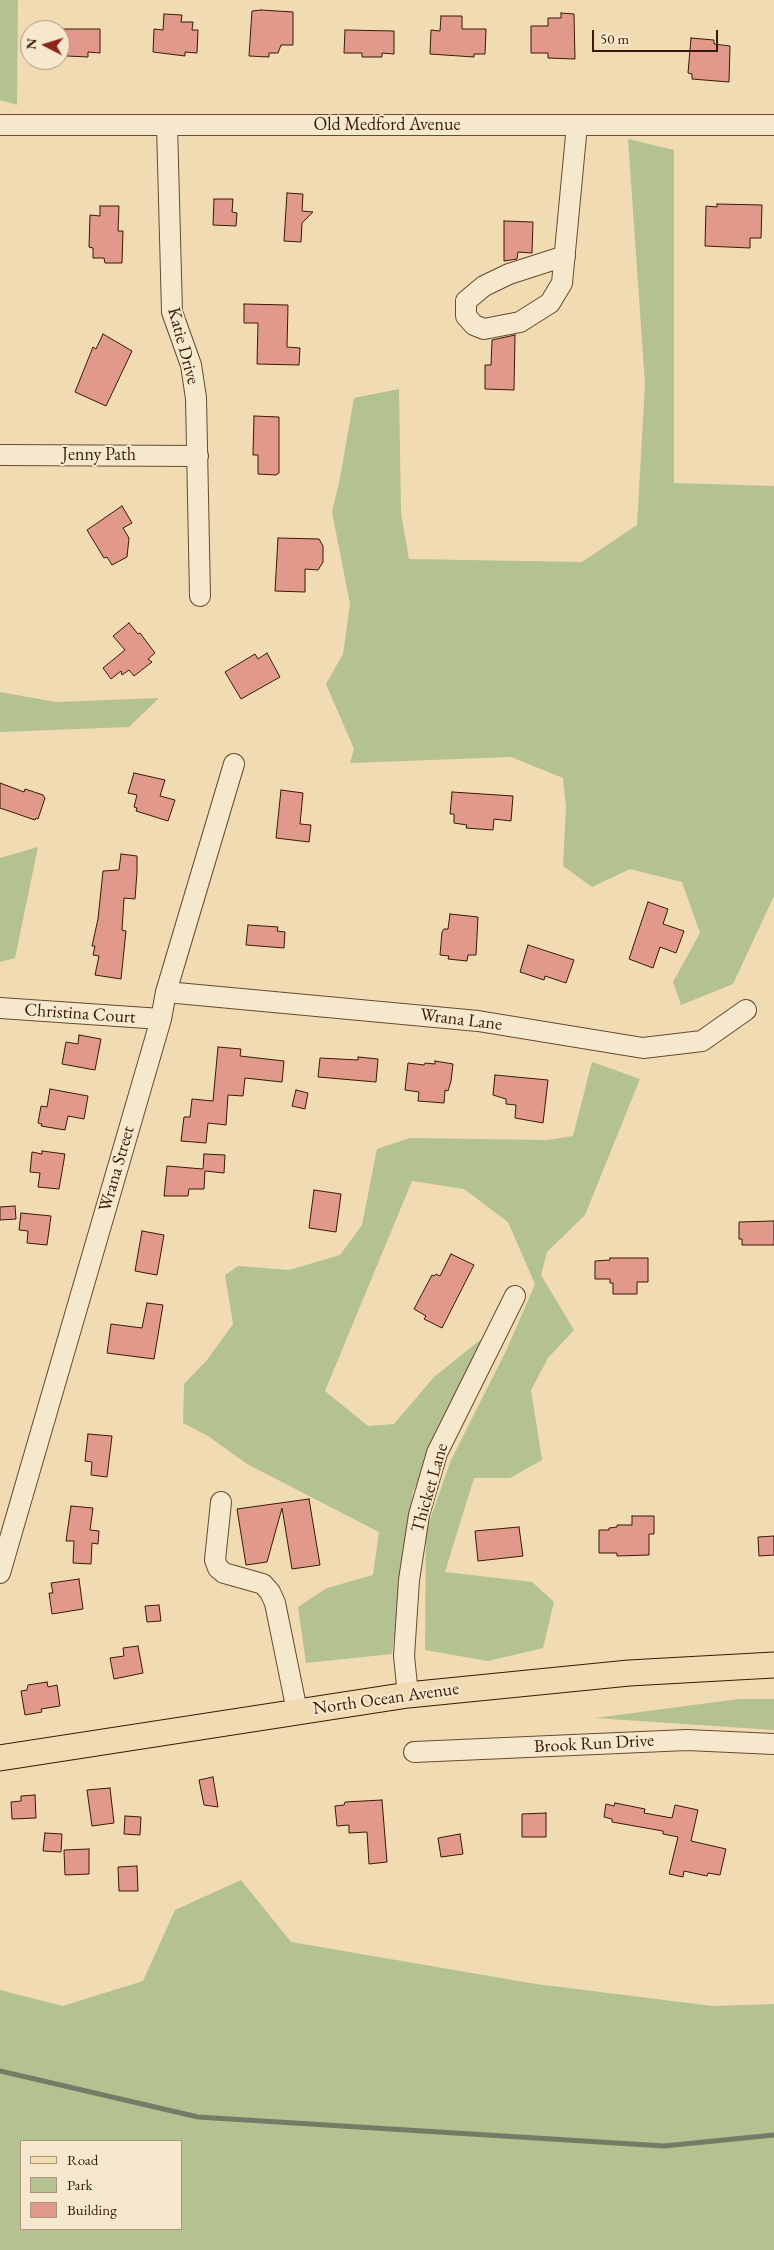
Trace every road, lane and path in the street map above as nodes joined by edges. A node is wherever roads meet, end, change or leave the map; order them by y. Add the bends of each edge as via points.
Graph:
1 (0, 125) edge
2 (167, 125) junction
3 (577, 125) junction
4 (774, 125) edge
5 (565, 256) junction
6 (0, 455) edge
7 (198, 456) junction
8 (200, 596) dead end
9 (234, 764) dead end
10 (166, 992) junction
11 (0, 1008) edge
12 (746, 1010) dead end
13 (161, 1019) junction
14 (515, 1296) dead end
15 (221, 1502) dead end
16 (0, 1573) edge
17 (774, 1665) edge
18 (408, 1695) junction
19 (297, 1711) junction
20 (774, 1744) edge
21 (414, 1752) dead end
22 (0, 1758) edge

1 - 2 street, Old Medford Avenue
2 - 3 street, Old Medford Avenue
2 - 7 street, Katie Drive via 172,312 191,365
3 - 4 street, Old Medford Avenue
3 - 5 street
5 - 5 street via 562,283 550,303 520,322 484,329 474,325 466,316 466,301 484,286 509,274
6 - 7 street, Jenny Path
7 - 8 street, Katie Drive
9 - 10 street, Wrana Street
10 - 12 street, Wrana Lane via 478,1021 643,1048 702,1041
10 - 13 street, Wrana Street
11 - 13 street, Christina Court
13 - 16 street, Wrana Street
14 - 18 street, Thicket Lane via 437,1453 420,1515 409,1580 404,1647
15 - 19 street via 215,1560 224,1572 263,1584 270,1592
17 - 18 main road, North Ocean Avenue via 629,1673
18 - 19 main road, North Ocean Avenue
19 - 22 main road, North Ocean Avenue
20 - 21 street, Brook Run Drive via 687,1740

